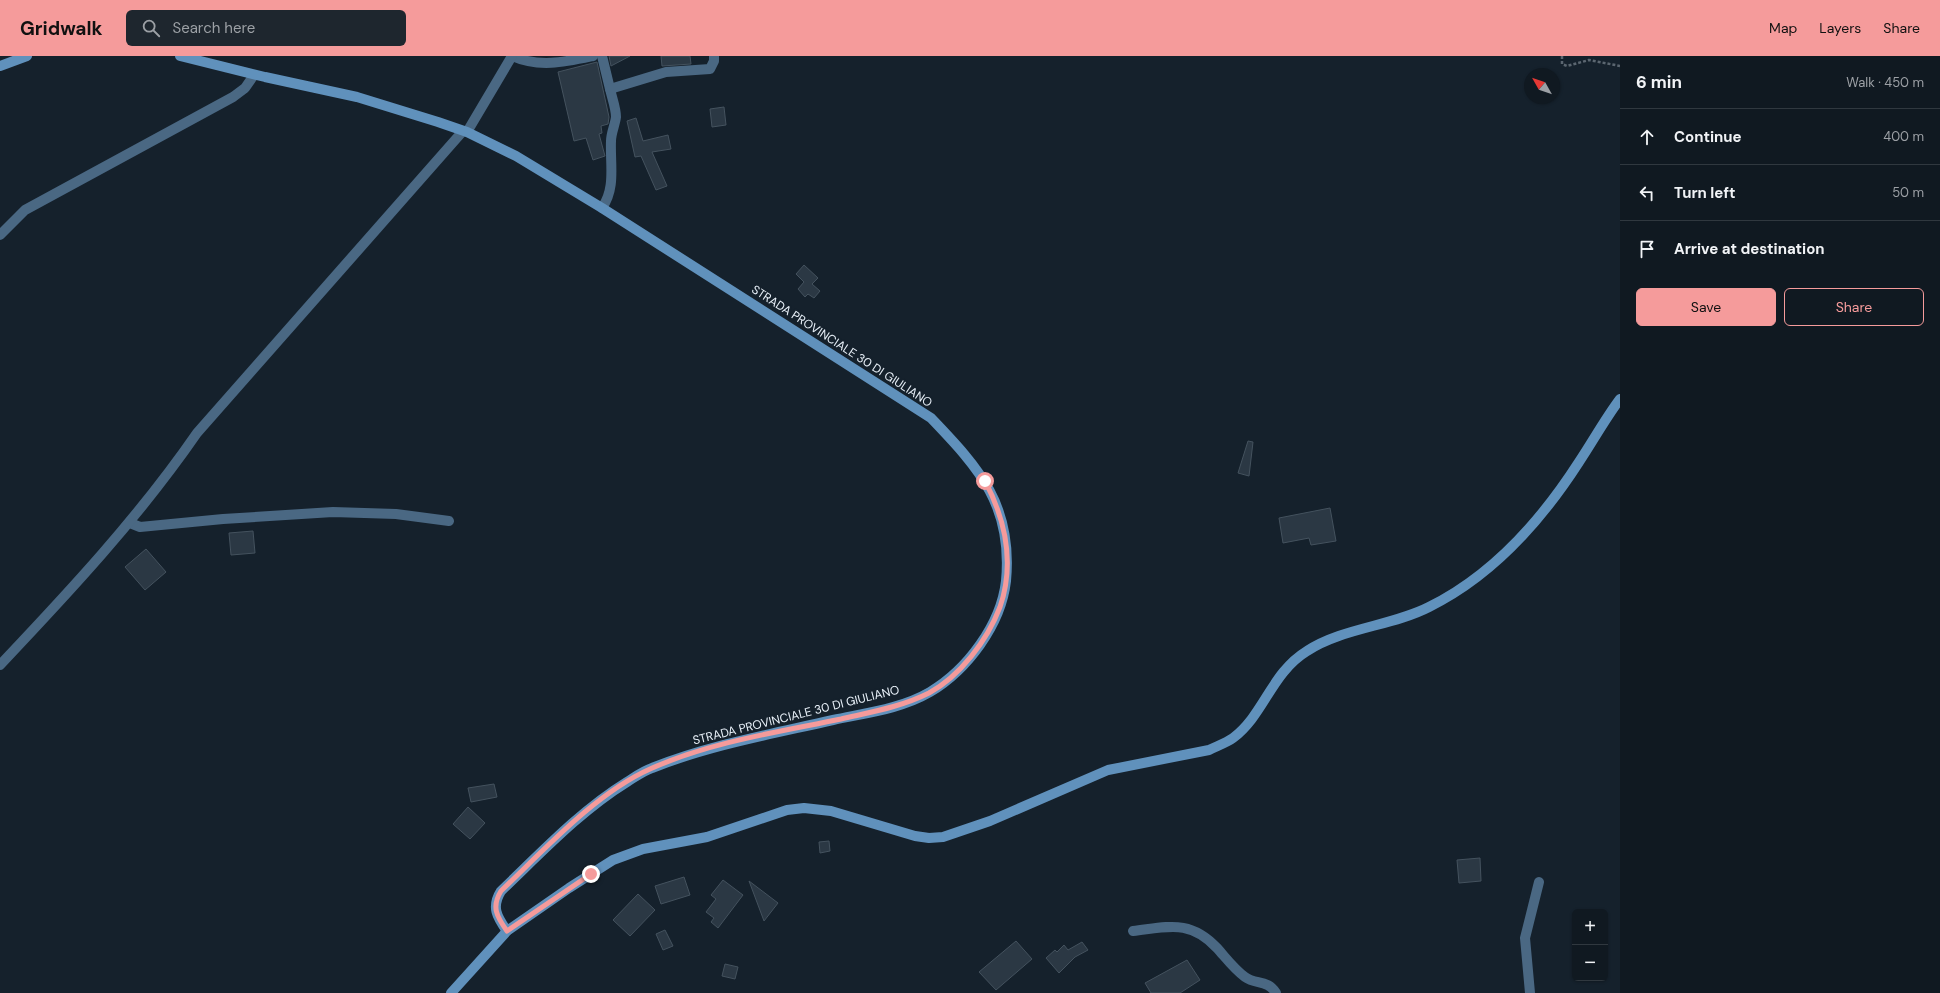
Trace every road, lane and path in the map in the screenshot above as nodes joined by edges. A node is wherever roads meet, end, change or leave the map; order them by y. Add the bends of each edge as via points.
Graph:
1 (27, 56) edge
2 (180, 56) edge
3 (512, 56) edge
4 (593, 56) edge
5 (602, 56) edge
6 (714, 56) edge
7 (1562, 56) edge
8 (6, 62) edge
9 (1620, 66) edge
10 (254, 75) junction
11 (610, 89) junction
12 (465, 132) junction
13 (602, 208) junction
14 (0, 235) edge
15 (1620, 399) edge
16 (449, 521) dead end
17 (130, 523) junction
18 (0, 665) edge
19 (1539, 882) dead end
20 (507, 931) junction
21 (1133, 931) dead end
22 (451, 993) edge
23 (1276, 993) edge
24 (1530, 993) edge

1 - 8 street
2 - 10 street, STRADA PROVINCIALE 30 DI GIULIANO
3 - 4 street via 535,63 562,63
3 - 12 street
5 - 11 street
6 - 11 street via 710,69 662,73
7 - 9 path via 1562,64 1567,66 1589,60
10 - 12 street, STRADA PROVINCIALE 30 DI GIULIANO via 356,97
10 - 14 street via 245,88 233,97 25,210
11 - 13 street via 616,115 611,140 612,175 607,201
12 - 13 street, STRADA PROVINCIALE 30 DI GIULIANO via 516,156
12 - 17 street via 197,433
13 - 20 street, STRADA PROVINCIALE 30 DI GIULIANO via 931,418 965,453 985,481 997,504 1005,530 1008,560 1004,594 996,619 961,670 930,692 896,707 697,752 649,769 612,791 583,814 501,891 495,904 496,916
15 - 20 street via 1552,500 1530,528 1497,561 1462,589 1427,608 1333,639 1307,651 1282,672 1243,728 1233,738 1209,750 1108,770 990,821 943,837 915,836 818,808 786,810 707,838 643,849 613,860
16 - 17 street via 396,514 333,512 140,527
17 - 18 street
19 - 24 street via 1525,938
20 - 22 street
21 - 23 street via 1180,926 1192,929 1207,937 1246,978 1264,982

